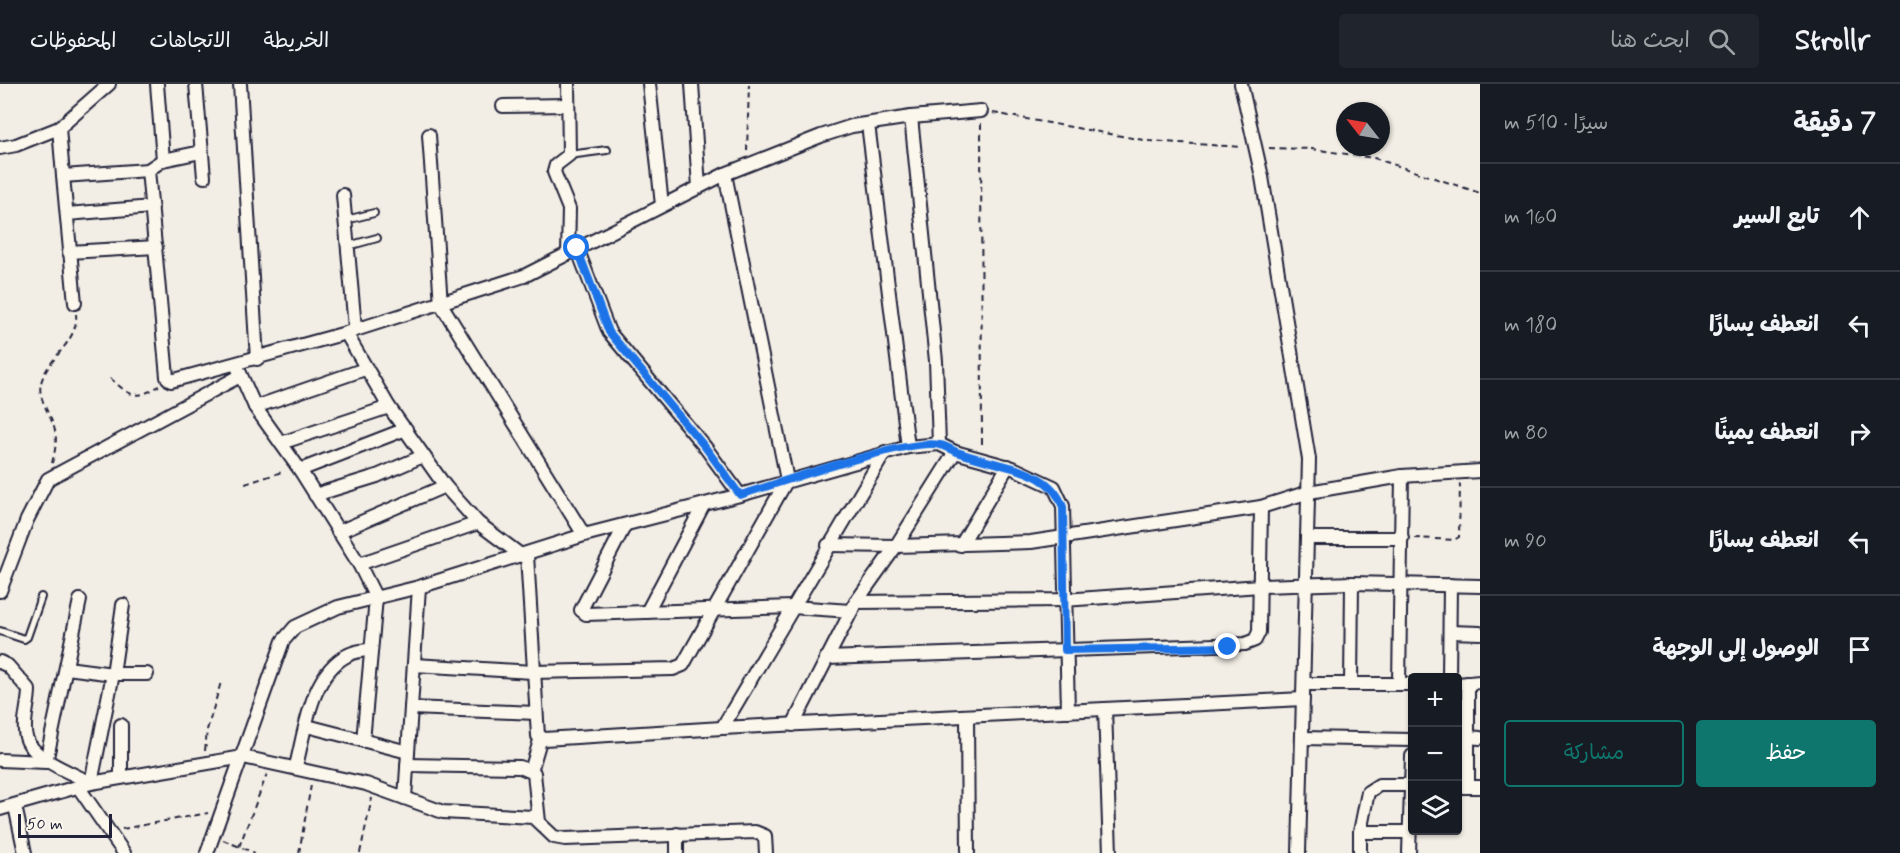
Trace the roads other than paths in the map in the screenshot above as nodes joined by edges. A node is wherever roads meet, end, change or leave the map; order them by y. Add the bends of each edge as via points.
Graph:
1 (109, 84) edge
2 (157, 84) edge
3 (196, 84) edge
4 (240, 84) edge
5 (568, 84) edge
6 (649, 84) edge
7 (692, 84) edge
8 (1241, 84) edge
9 (568, 105) junction
10 (503, 106) dead end
11 (981, 111) road end
12 (911, 117) junction
13 (868, 124) junction
14 (59, 128) junction
15 (429, 135) dead end
16 (0, 148) edge
17 (607, 150) dead end
18 (201, 152) junction
19 (569, 155) junction
20 (163, 160) junction
21 (148, 170) junction
22 (725, 174) junction
23 (63, 176) junction
24 (204, 177) dead end
25 (699, 187) junction
26 (343, 195) dead end
27 (662, 205) junction
28 (152, 207) junction
29 (374, 213) dead end
30 (67, 214) junction
31 (346, 220) junction
32 (377, 238) dead end
33 (348, 246) junction
34 (156, 247) junction
35 (573, 251) junction
36 (69, 252) junction
37 (75, 303) road end
38 (441, 304) junction
39 (351, 330) junction
40 (257, 359) junction
41 (365, 369) junction
42 (238, 370) junction
43 (389, 406) junction
44 (255, 407) junction
45 (406, 429) junction
46 (281, 443) junction
47 (939, 444) junction
48 (908, 447) junction
49 (885, 452) junction
50 (955, 452) junction
51 (423, 456) junction
52 (1008, 466) junction
53 (300, 470) junction
54 (1480, 471) edge
55 (1402, 476) junction
56 (787, 480) junction
57 (445, 486) junction
58 (1309, 492) junction
59 (315, 495) junction
60 (740, 495) junction
61 (704, 504) junction
62 (1260, 507) junction
63 (478, 523) junction
64 (626, 525) junction
65 (338, 532) junction
66 (584, 535) junction
67 (1064, 538) junction
68 (1307, 538) junction
69 (1402, 538) junction
70 (828, 545) junction
71 (961, 545) junction
72 (896, 546) junction
73 (525, 556) junction
74 (359, 564) junction
75 (1352, 583) junction
76 (1306, 584) junction
77 (1402, 584) junction
78 (1450, 585) junction
79 (1260, 586) junction
80 (1480, 586) edge
81 (420, 587) junction
82 (0, 591) edge
83 (41, 597) dead end
84 (376, 598) junction
85 (80, 600) dead end
86 (1064, 600) junction
87 (123, 605) dead end
88 (854, 606) junction
89 (792, 607) junction
90 (714, 610) junction
91 (646, 612) junction
92 (0, 631) edge
93 (1450, 632) junction
94 (1480, 633) edge
95 (371, 649) junction
96 (1065, 650) junction
97 (826, 658) junction
98 (0, 662) edge
99 (414, 665) junction
100 (67, 668) junction
101 (534, 672) junction
102 (1449, 673) edge
103 (113, 674) junction
104 (147, 674) dead end
105 (1468, 683) edge
106 (1304, 684) junction
107 (1351, 684) junction
108 (1399, 684) junction
109 (1408, 684) edge
110 (1303, 699) junction
111 (411, 708) junction
112 (1104, 709) junction
113 (1068, 711) junction
114 (536, 713) junction
115 (968, 716) junction
116 (122, 725) dead end
117 (793, 725) junction
118 (307, 726) junction
119 (722, 728) junction
120 (541, 737) junction
121 (1474, 737) edge
122 (1302, 738) junction
123 (1408, 740) edge
124 (363, 741) junction
125 (243, 756) junction
126 (408, 758) junction
127 (0, 760) edge
128 (46, 762) junction
129 (296, 766) junction
130 (531, 771) junction
131 (121, 777) junction
132 (1408, 784) edge
133 (85, 785) junction
134 (1468, 787) edge
135 (405, 798) junction
136 (15, 806) junction
137 (0, 809) edge
138 (539, 822) junction
139 (1360, 832) junction
140 (1408, 832) edge
141 (677, 834) junction
142 (1409, 835) edge
143 (25, 853) edge
144 (124, 853) edge
145 (207, 853) edge
146 (677, 853) edge
147 (766, 853) edge
148 (968, 853) edge
149 (1110, 853) edge
150 (1299, 853) edge
151 (1360, 853) edge
152 (1409, 853) edge

1 - 14 street
2 - 20 street
3 - 18 street
4 - 40 street
5 - 9 street
6 - 27 street
7 - 25 street
8 - 58 street via 1256,148 1307,448
9 - 10 street
9 - 19 street
11 - 12 street
12 - 13 street
12 - 47 street via 936,361
13 - 22 street via 821,136
13 - 48 street
14 - 16 street
14 - 23 street
15 - 38 street
17 - 19 lane
18 - 20 street
18 - 24 street
19 - 35 street via 556,165 554,172 569,209
20 - 21 street
21 - 23 street
21 - 28 street
22 - 25 street
22 - 56 street
23 - 30 street
25 - 27 street
26 - 31 street
27 - 35 street
28 - 30 street
28 - 34 street
29 - 31 lane
30 - 36 street
31 - 33 street
32 - 33 lane
33 - 39 street
34 - 36 street
34 - 42 street via 169,381
35 - 38 street via 524,276
35 - 60 street via 609,332
36 - 37 street
38 - 39 street
38 - 66 street
39 - 40 street
39 - 41 street
40 - 42 street
41 - 43 street
41 - 44 street
42 - 44 street
42 - 82 street via 48,479 27,520
43 - 45 street
43 - 46 street
44 - 46 street
45 - 51 street
45 - 53 street
46 - 53 street
47 - 48 street
47 - 50 street
48 - 49 street
49 - 56 street
49 - 70 street
50 - 52 street
50 - 72 street
51 - 57 street
51 - 59 street via 377,476
52 - 67 street via 1054,488 1063,507
52 - 71 street
53 - 59 street
54 - 55 street
55 - 58 street
55 - 69 street
56 - 60 street
56 - 90 street
57 - 63 street
57 - 65 street
58 - 62 street
58 - 68 street
59 - 65 street
60 - 61 street
61 - 64 street
61 - 91 street
62 - 67 street
62 - 79 street
63 - 73 street
63 - 74 street
64 - 66 street
64 - 91 street via 581,610 586,614
65 - 74 street
66 - 73 street
67 - 71 street
67 - 86 street
68 - 69 street
68 - 76 street
69 - 77 street
70 - 72 street
70 - 89 street
71 - 72 street
72 - 88 street
73 - 81 street
73 - 101 street
74 - 84 street
75 - 76 street
75 - 77 street
75 - 107 street
76 - 79 street
76 - 106 street
77 - 78 street
77 - 108 street
78 - 80 street
78 - 93 street
79 - 86 street
79 - 96 street via 1259,632 1255,640 1245,645
81 - 84 street
81 - 99 street
83 - 92 lane via 27,637
84 - 95 street
84 - 125 street via 338,607 287,634
85 - 100 street
86 - 88 street
86 - 96 street
87 - 103 street
88 - 89 street
88 - 97 street
89 - 90 street
89 - 119 street
90 - 91 street
90 - 101 street via 683,665 673,669
93 - 94 street
93 - 102 street
95 - 118 street via 348,655 328,672 318,686
95 - 124 street
96 - 97 street
96 - 113 street
97 - 117 street
98 - 128 street via 29,690 26,737
99 - 101 street
99 - 111 street
100 - 103 street
100 - 128 street
101 - 114 street
103 - 104 street
103 - 133 street
105 - 121 street
106 - 107 street
106 - 110 street
107 - 108 street
108 - 109 street
110 - 112 street
110 - 122 street
111 - 114 street
111 - 126 street
112 - 113 street
112 - 149 street
113 - 115 street
114 - 120 street via 536,732
115 - 117 street
115 - 148 street
116 - 131 street
117 - 119 street
118 - 124 street
118 - 129 street
119 - 120 street
120 - 130 street
121 - 134 street
122 - 123 street
122 - 150 street
124 - 126 street
125 - 129 street
125 - 131 street
125 - 145 street
126 - 130 street
126 - 135 street
127 - 128 street
128 - 133 street
129 - 135 street via 375,786
130 - 138 street
131 - 133 street
132 - 139 street via 1379,785 1368,792
133 - 136 street
133 - 144 street
135 - 138 street via 443,812 533,817
136 - 137 street
136 - 143 street
138 - 141 street via 554,837 565,839
139 - 140 street
139 - 151 street
141 - 146 street
141 - 147 street via 761,833 765,836
142 - 152 street

